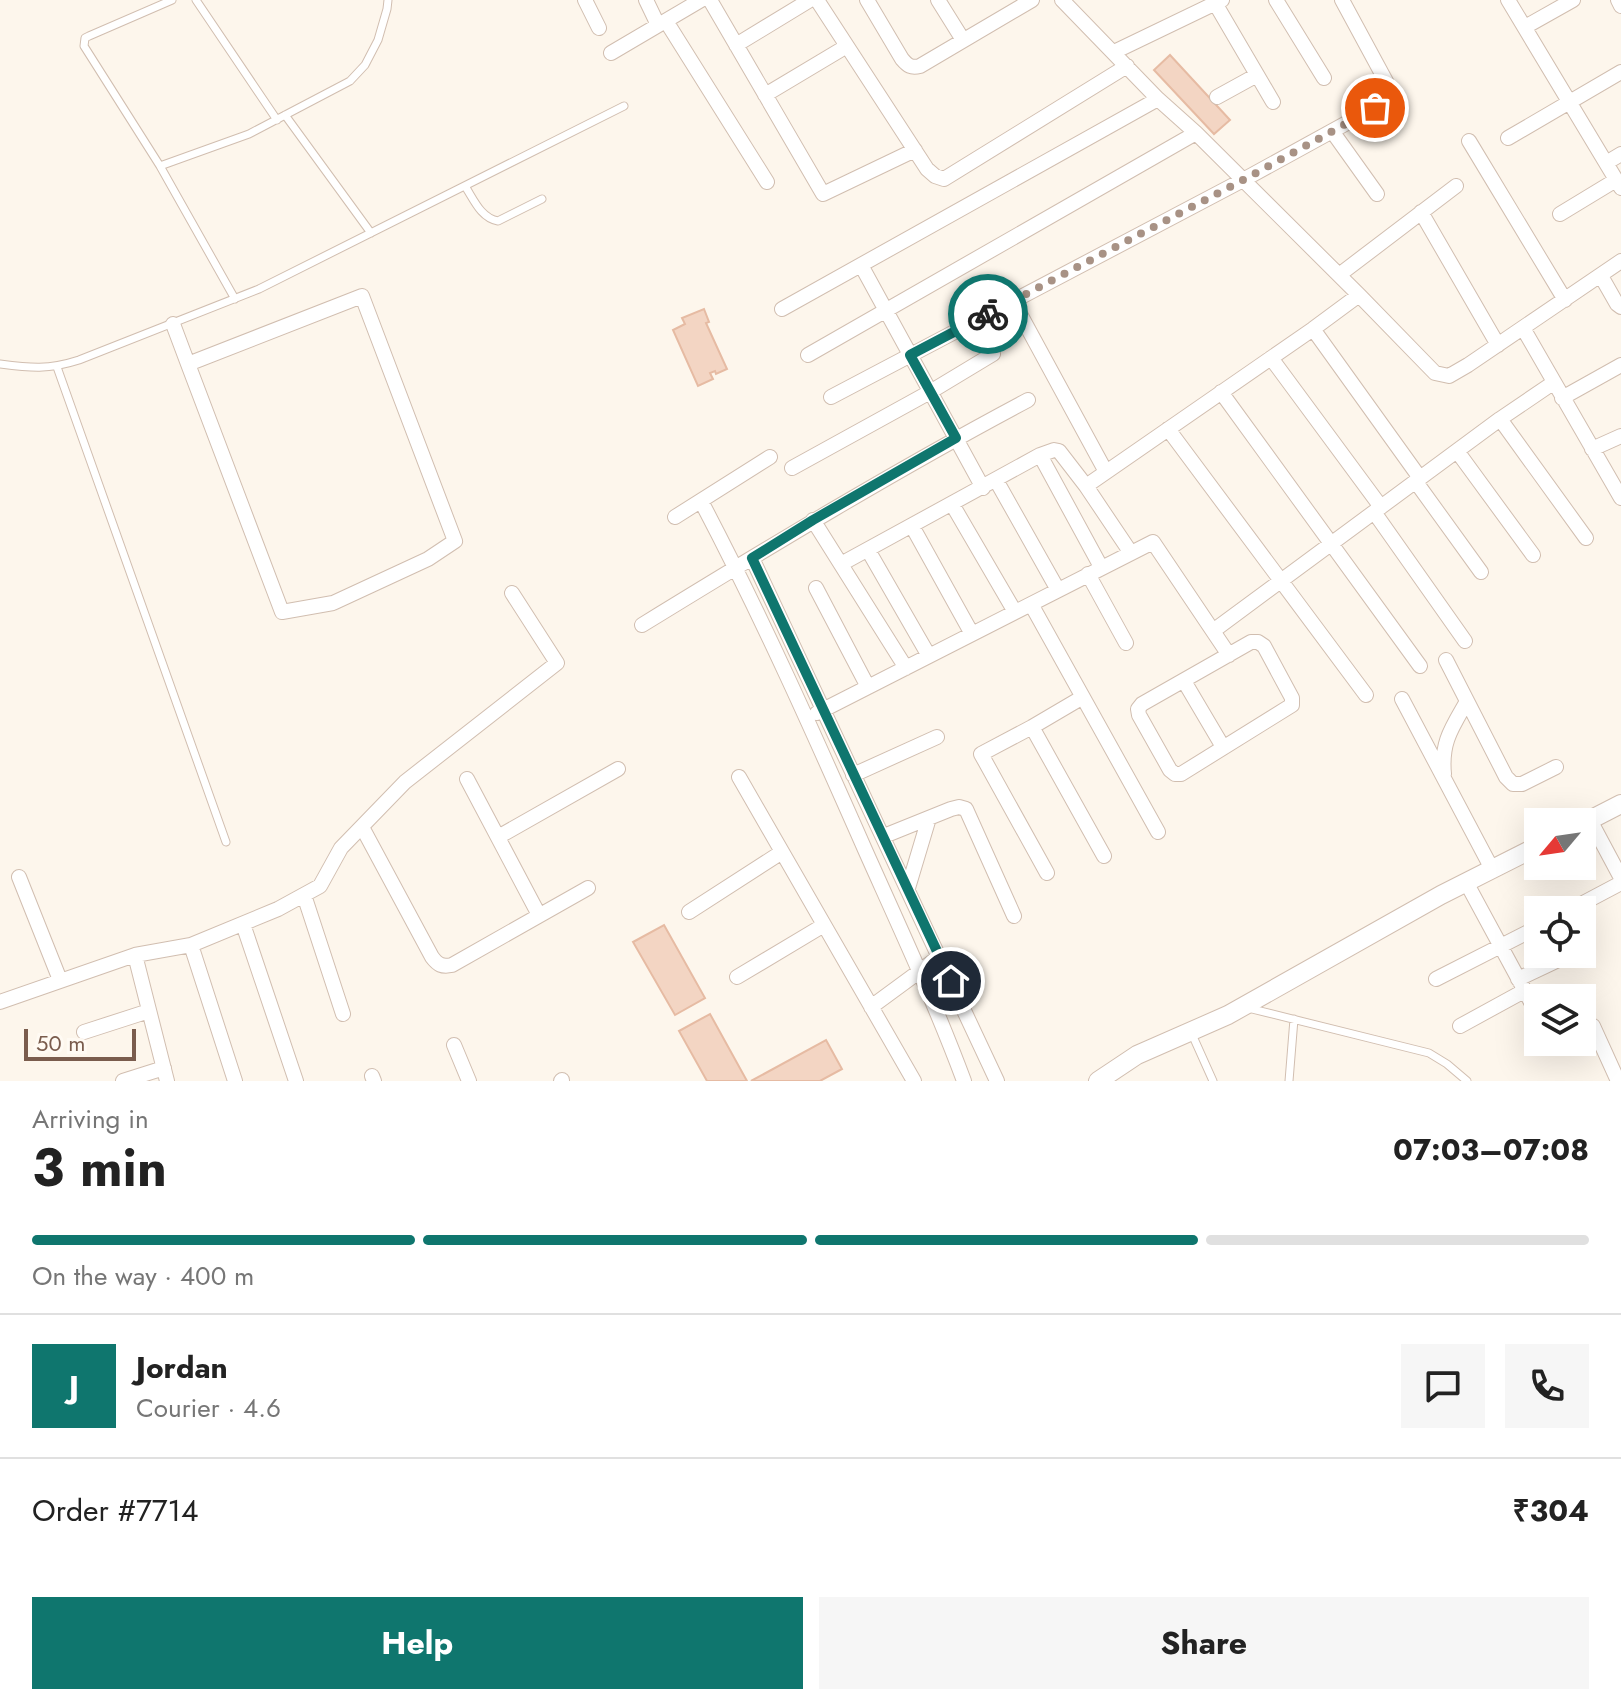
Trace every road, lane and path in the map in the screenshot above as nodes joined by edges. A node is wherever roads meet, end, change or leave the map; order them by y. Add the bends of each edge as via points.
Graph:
1 (172, 0) edge
2 (196, 0) edge
3 (388, 0) edge
4 (585, 0) edge
5 (646, 0) edge
6 (701, 0) edge
7 (710, 0) edge
8 (810, 0) edge
9 (817, 0) edge
10 (867, 0) edge
11 (938, 0) edge
12 (1032, 0) edge
13 (1062, 0) edge
14 (1276, 0) edge
15 (1342, 0) edge
16 (1508, 0) edge
17 (1573, 0) edge
18 (1618, 0) edge
19 (1219, 2) edge
20 (1621, 6) edge
21 (662, 23) junction
22 (1525, 27) junction
23 (599, 28) dead end
24 (963, 40) junction
25 (736, 45) junction
26 (847, 46) junction
27 (1114, 52) junction
28 (611, 53) dead end
29 (1127, 66) junction
30 (1621, 72) edge
31 (1257, 75) junction
32 (1324, 78) dead end
33 (765, 95) junction
34 (1217, 97) dead end
35 (1158, 99) junction
36 (1569, 101) junction
37 (1273, 102) dead end
38 (624, 106) dead end
39 (281, 118) junction
40 (1332, 131) junction
41 (1196, 133) junction
42 (1508, 138) dead end
43 (1469, 141) dead end
44 (915, 150) junction
45 (1621, 154) edge
46 (1606, 163) junction
47 (160, 166) junction
48 (1243, 180) junction
49 (767, 182) dead end
50 (1618, 184) edge
51 (465, 186) junction
52 (1456, 186) dead end
53 (1377, 194) dead end
54 (542, 199) dead end
55 (1421, 212) junction
56 (1560, 214) dead end
57 (371, 233) junction
58 (1621, 261) edge
59 (861, 265) junction
60 (1339, 275) junction
61 (1601, 276) junction
62 (1359, 295) junction
63 (235, 299) junction
64 (1565, 300) junction
65 (1013, 301) junction
66 (1621, 307) edge
67 (782, 309) dead end
68 (886, 311) junction
69 (173, 324) junction
70 (1523, 328) junction
71 (1313, 329) junction
72 (1498, 345) junction
73 (993, 354) dead end
74 (808, 355) dead end
75 (910, 355) junction
76 (1271, 358) junction
77 (0, 364) edge
78 (188, 364) junction
79 (1621, 365) edge
80 (57, 367) junction
81 (1553, 383) junction
82 (930, 392) junction
83 (1221, 392) junction
84 (831, 397) dead end
85 (1562, 398) junction
86 (1028, 400) dead end
87 (1500, 419) junction
88 (1168, 429) junction
89 (1621, 436) edge
90 (956, 438) junction
91 (1592, 449) junction
92 (1457, 451) junction
93 (1040, 455) junction
94 (770, 457) dead end
95 (792, 468) dead end
96 (1106, 472) junction
97 (1418, 480) junction
98 (990, 484) junction
99 (1086, 486) junction
100 (1621, 498) edge
101 (701, 501) junction
102 (952, 504) junction
103 (1377, 510) junction
104 (675, 517) dead end
105 (813, 520) junction
106 (912, 526) junction
107 (1586, 538) dead end
108 (1331, 544) junction
109 (868, 550) junction
110 (1131, 553) junction
111 (1533, 555) dead end
112 (752, 558) junction
113 (841, 564) junction
114 (736, 567) junction
115 (1094, 571) junction
116 (1481, 572) dead end
117 (1281, 581) junction
118 (816, 588) dead end
119 (1058, 590) junction
120 (512, 593) dead end
121 (1031, 604) junction
122 (1015, 612) junction
123 (642, 625) dead end
124 (1213, 631) junction
125 (972, 634) junction
126 (1465, 641) dead end
127 (1126, 643) dead end
128 (1229, 655) junction
129 (929, 656) junction
130 (1446, 660) dead end
131 (1420, 666) dead end
132 (906, 668) junction
133 (1184, 681) junction
134 (868, 687) junction
135 (1366, 695) dead end
136 (1083, 697) junction
137 (1402, 699) dead end
138 (1466, 703) junction
139 (824, 709) junction
140 (806, 719) junction
141 (1032, 727) junction
142 (937, 737) dead end
143 (1223, 747) junction
144 (1556, 767) dead end
145 (618, 769) dead end
146 (853, 775) junction
147 (739, 777) dead end
148 (1444, 778) junction
149 (467, 779) dead end
150 (1621, 804) edge
151 (1596, 817) edge
152 (929, 818) junction
153 (362, 827) junction
154 (1158, 832) dead end
155 (884, 836) junction
156 (498, 837) junction
157 (1596, 839) edge
158 (226, 842) dead end
159 (782, 852) junction
160 (1524, 853) edge
161 (1104, 856) dead end
162 (1492, 869) junction
163 (1047, 873) dead end
164 (19, 877) dead end
165 (1621, 881) edge
166 (1466, 882) junction
167 (588, 888) dead end
168 (908, 888) junction
169 (304, 895) junction
170 (1595, 896) edge
171 (689, 912) dead end
172 (539, 915) junction
173 (1014, 916) dead end
174 (243, 924) junction
175 (824, 925) junction
176 (1524, 934) edge
177 (191, 945) junction
178 (1500, 947) junction
179 (135, 955) junction
180 (939, 957) junction
181 (1548, 968) edge
182 (919, 972) junction
183 (737, 977) dead end
184 (1436, 979) dead end
185 (60, 980) junction
186 (0, 984) edge
187 (1521, 985) junction
188 (1524, 990) edge
189 (3, 1001) edge
190 (871, 1007) junction
191 (1242, 1007) junction
192 (149, 1011) junction
193 (343, 1014) dead end
194 (1294, 1019) junction
195 (1460, 1026) dead end
196 (1191, 1031) junction
197 (84, 1032) dead end
198 (1596, 1032) edge
199 (454, 1045) dead end
200 (165, 1075) edge
201 (1618, 1075) edge
202 (123, 1081) edge
203 (235, 1081) edge
204 (296, 1081) edge
205 (469, 1081) edge
206 (914, 1081) edge
207 (964, 1081) edge
208 (997, 1081) edge
209 (1098, 1081) edge
210 (1213, 1081) edge
211 (1289, 1081) edge
212 (1467, 1081) edge
213 (1600, 1081) edge

1 - 47 lane via 89,36 84,43
2 - 39 lane
3 - 39 lane via 378,40 358,74
4 - 23 street
5 - 21 street
6 - 21 street
7 - 25 street
8 - 25 street
9 - 26 street
10 - 24 street via 908,66 920,66
11 - 24 street
12 - 24 street
13 - 27 street
14 - 32 street
15 - 40 street via 1388,85 1385,102
16 - 22 street
17 - 22 street
18 - 20 street
19 - 27 street
19 - 31 street
21 - 28 street
21 - 49 street
22 - 36 street
25 - 33 street
26 - 33 street
26 - 44 street
27 - 29 street
29 - 35 street
29 - 44 street via 944,179 927,169
30 - 36 street
31 - 34 street
31 - 37 street
33 - 44 street via 823,194
35 - 41 street
35 - 59 street
36 - 42 street
36 - 46 street
38 - 51 lane
39 - 47 lane
39 - 57 lane
40 - 48 street
40 - 53 street
41 - 48 street
41 - 68 street
43 - 64 street
45 - 46 street
46 - 50 street
47 - 63 lane
48 - 60 street
48 - 65 street
50 - 56 street
51 - 54 lane via 492,220
51 - 57 lane
52 - 55 street
55 - 60 street
55 - 72 street
57 - 63 lane
58 - 61 street
59 - 67 street
59 - 68 street
60 - 62 street
61 - 64 street
61 - 66 street
62 - 71 street
62 - 72 street via 1435,373 1449,376
63 - 69 lane
64 - 70 street
65 - 75 street
65 - 96 street
68 - 74 street
68 - 75 street
69 - 78 street
69 - 80 lane
70 - 72 street
70 - 81 street
71 - 76 street
71 - 97 street
73 - 82 street
75 - 82 street
75 - 84 street
76 - 83 street
76 - 103 street
77 - 80 lane
78 - 78 street via 282,612 333,603 455,541 362,296
79 - 85 street
80 - 158 lane
81 - 85 street
81 - 87 street
82 - 90 street
82 - 95 street
83 - 88 street
83 - 108 street
85 - 91 street
86 - 90 street
87 - 92 street
87 - 107 street
88 - 96 street
88 - 117 street
89 - 91 street
90 - 98 street
90 - 105 street
91 - 100 street
92 - 97 street
92 - 111 street
93 - 98 street
93 - 99 street via 1059,451
93 - 115 street
94 - 101 street
96 - 99 street
97 - 103 street
97 - 116 street
98 - 102 street
98 - 119 street
99 - 110 street
101 - 104 street
101 - 114 street
102 - 106 street
102 - 122 street
103 - 108 street
103 - 126 street
105 - 112 street
105 - 113 street
106 - 109 street
106 - 125 street
108 - 117 street
108 - 131 street
109 - 113 street
109 - 129 street
110 - 115 street
110 - 124 street via 1153,542
112 - 114 street
112 - 139 street
113 - 132 street
114 - 123 street
114 - 140 street
115 - 119 street
115 - 127 street
117 - 124 street
117 - 135 street
118 - 134 street
119 - 121 street
120 - 153 street via 557,663 405,782
121 - 122 street
121 - 136 street
122 - 125 street
124 - 128 street
125 - 129 street
128 - 133 street
128 - 143 street via 1251,642 1264,646 1292,705
129 - 132 street
130 - 138 street
132 - 134 street
133 - 143 street
133 - 143 street via 1138,709 1170,770 1181,774
134 - 139 street
136 - 141 street
136 - 154 street
137 - 148 street
138 - 144 street via 1513,784
138 - 148 street via 1447,736
139 - 140 street
139 - 146 street
140 - 182 street
141 - 161 street
141 - 163 street via 981,754
142 - 146 street
145 - 156 street
146 - 155 street
147 - 159 street
148 - 162 street
149 - 156 street
150 - 151 street
152 - 155 street
152 - 168 street
152 - 173 street via 966,809
153 - 169 street via 341,848 320,886
153 - 172 street via 437,963 452,965
155 - 168 street
156 - 172 street
157 - 165 street
159 - 171 street
159 - 175 street
160 - 162 street
162 - 166 street
164 - 185 street
165 - 170 street
166 - 178 street
166 - 191 street
167 - 172 street
168 - 180 street
169 - 174 street
169 - 193 street
174 - 177 street
174 - 204 street
175 - 183 street
175 - 190 street
176 - 178 street
177 - 179 street
177 - 203 street
178 - 184 street
178 - 187 street
179 - 185 street
179 - 192 street
180 - 182 street
180 - 208 street
181 - 187 street
182 - 190 street
182 - 207 street
185 - 189 street
186 - 189 street
187 - 188 street
187 - 195 street
190 - 206 street
191 - 194 lane
191 - 196 street
192 - 197 street
192 - 200 street
194 - 211 lane
194 - 212 lane via 1429,1053
196 - 209 street via 1137,1055
196 - 210 lane
198 - 201 street
199 - 205 street
200 - 202 street
201 - 213 street

